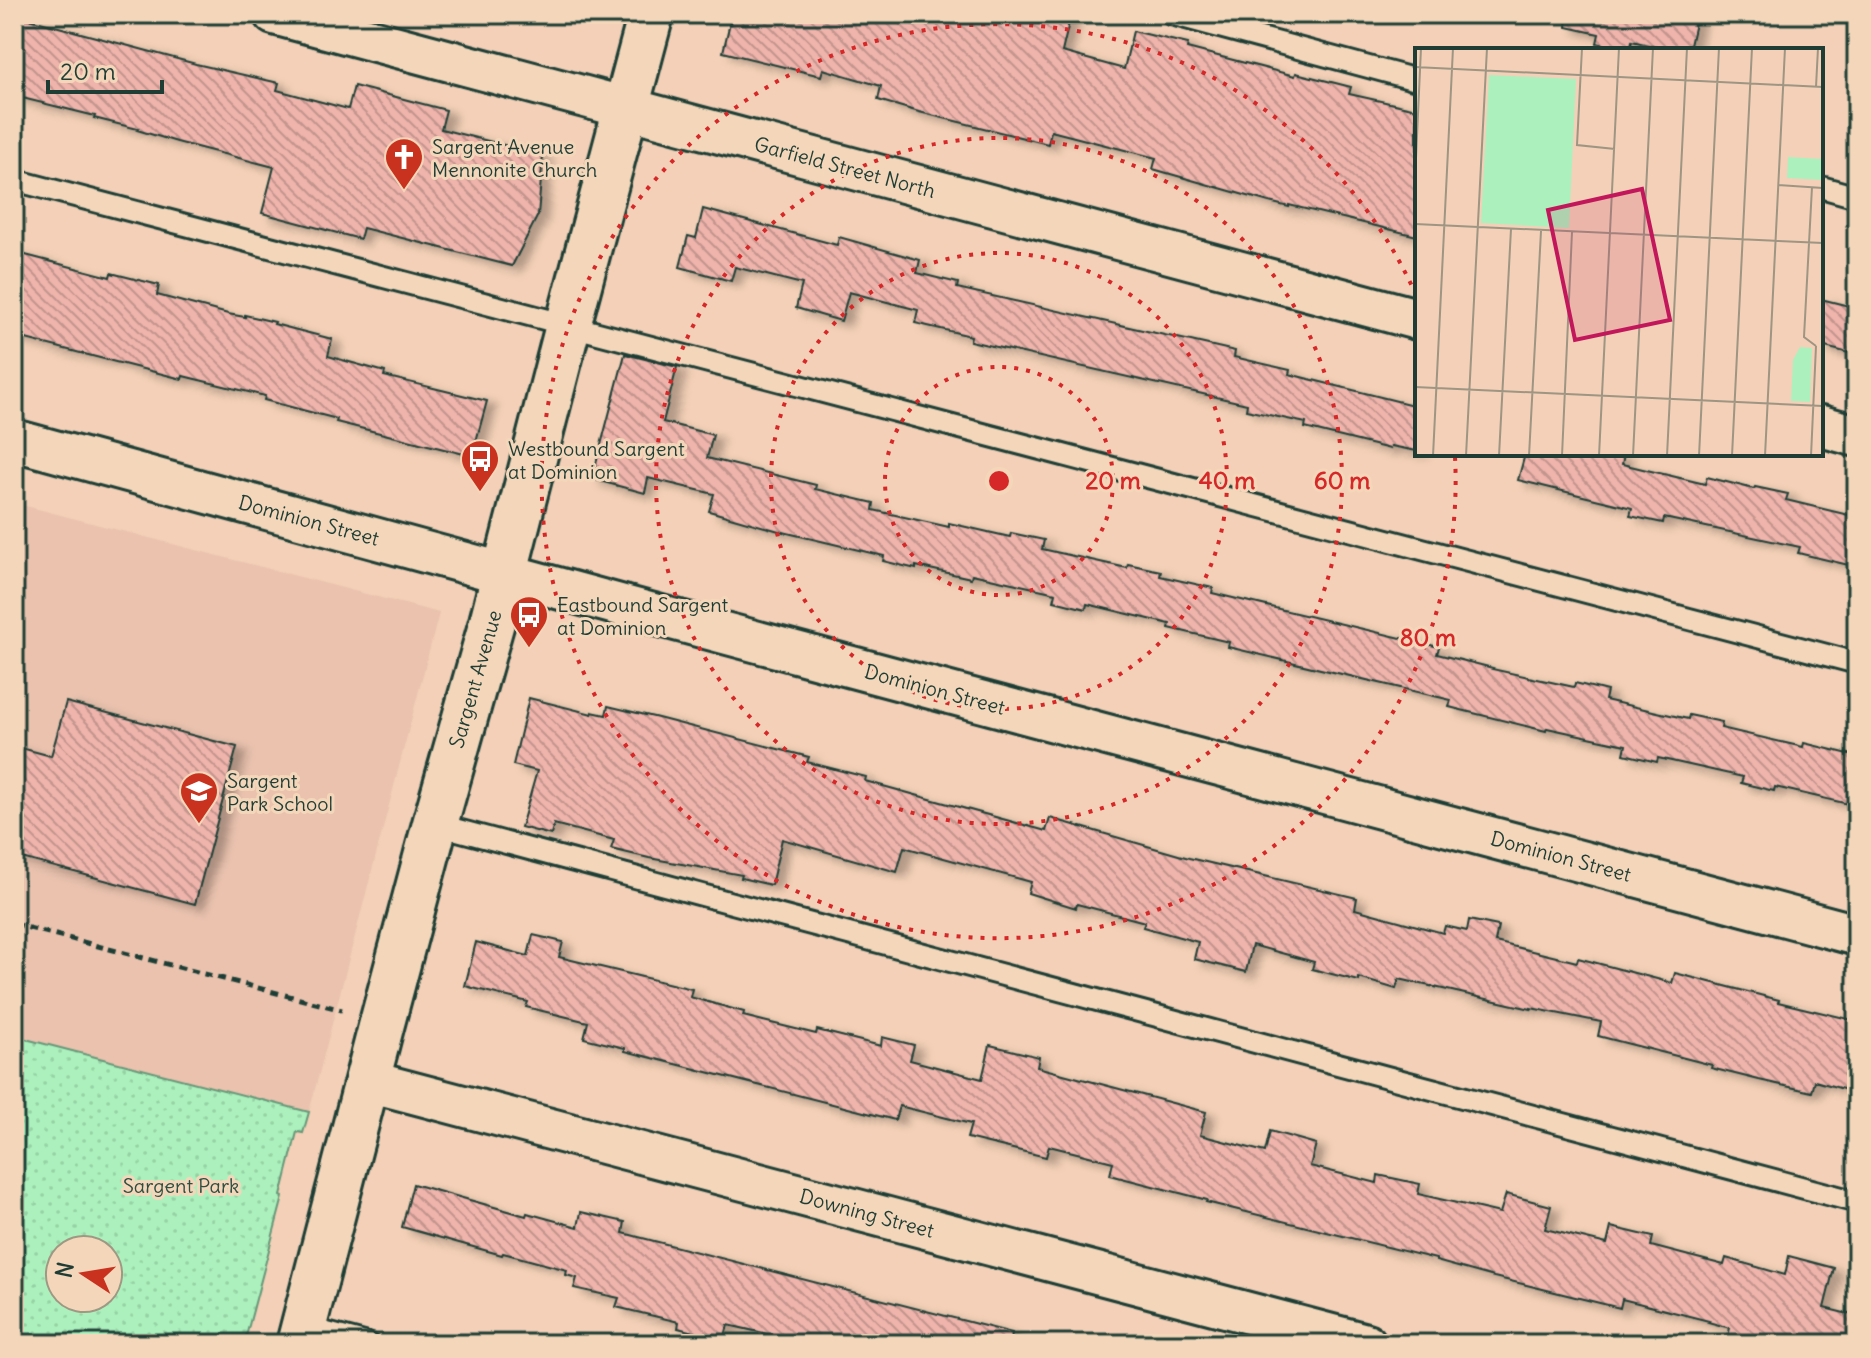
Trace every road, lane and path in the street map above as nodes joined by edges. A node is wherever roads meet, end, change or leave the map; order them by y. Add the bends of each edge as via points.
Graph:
1 (274, 14) edge
2 (651, 14) edge
3 (1171, 14) edge
4 (1415, 79) edge
5 (627, 109) junction
6 (14, 180) edge
7 (1823, 188) edge
8 (1857, 197) edge
9 (1415, 318) edge
10 (568, 326) junction
11 (1823, 427) edge
12 (1857, 436) edge
13 (14, 440) edge
14 (504, 573) junction
15 (1857, 663) edge
16 (435, 824) junction
17 (14, 924) edge
18 (1857, 935) edge
19 (342, 1010) dead end
20 (368, 1081) junction
21 (1857, 1202) edge
22 (301, 1336) edge
23 (368, 1344) edge
24 (1366, 1344) edge

1 - 5 street, Garfield Street North
2 - 5 main road, Sargent Avenue
3 - 4 lane
5 - 9 street, Garfield Street North
5 - 10 main road, Sargent Avenue
6 - 10 lane
7 - 8 lane
10 - 14 main road, Sargent Avenue
10 - 15 lane
11 - 12 street
13 - 14 street, Dominion Street
14 - 16 main road, Sargent Avenue
14 - 18 street, Dominion Street
16 - 20 main road, Sargent Avenue
16 - 21 lane
17 - 19 path
20 - 22 main road, Sargent Avenue
20 - 24 street, Downing Street
22 - 23 lane

